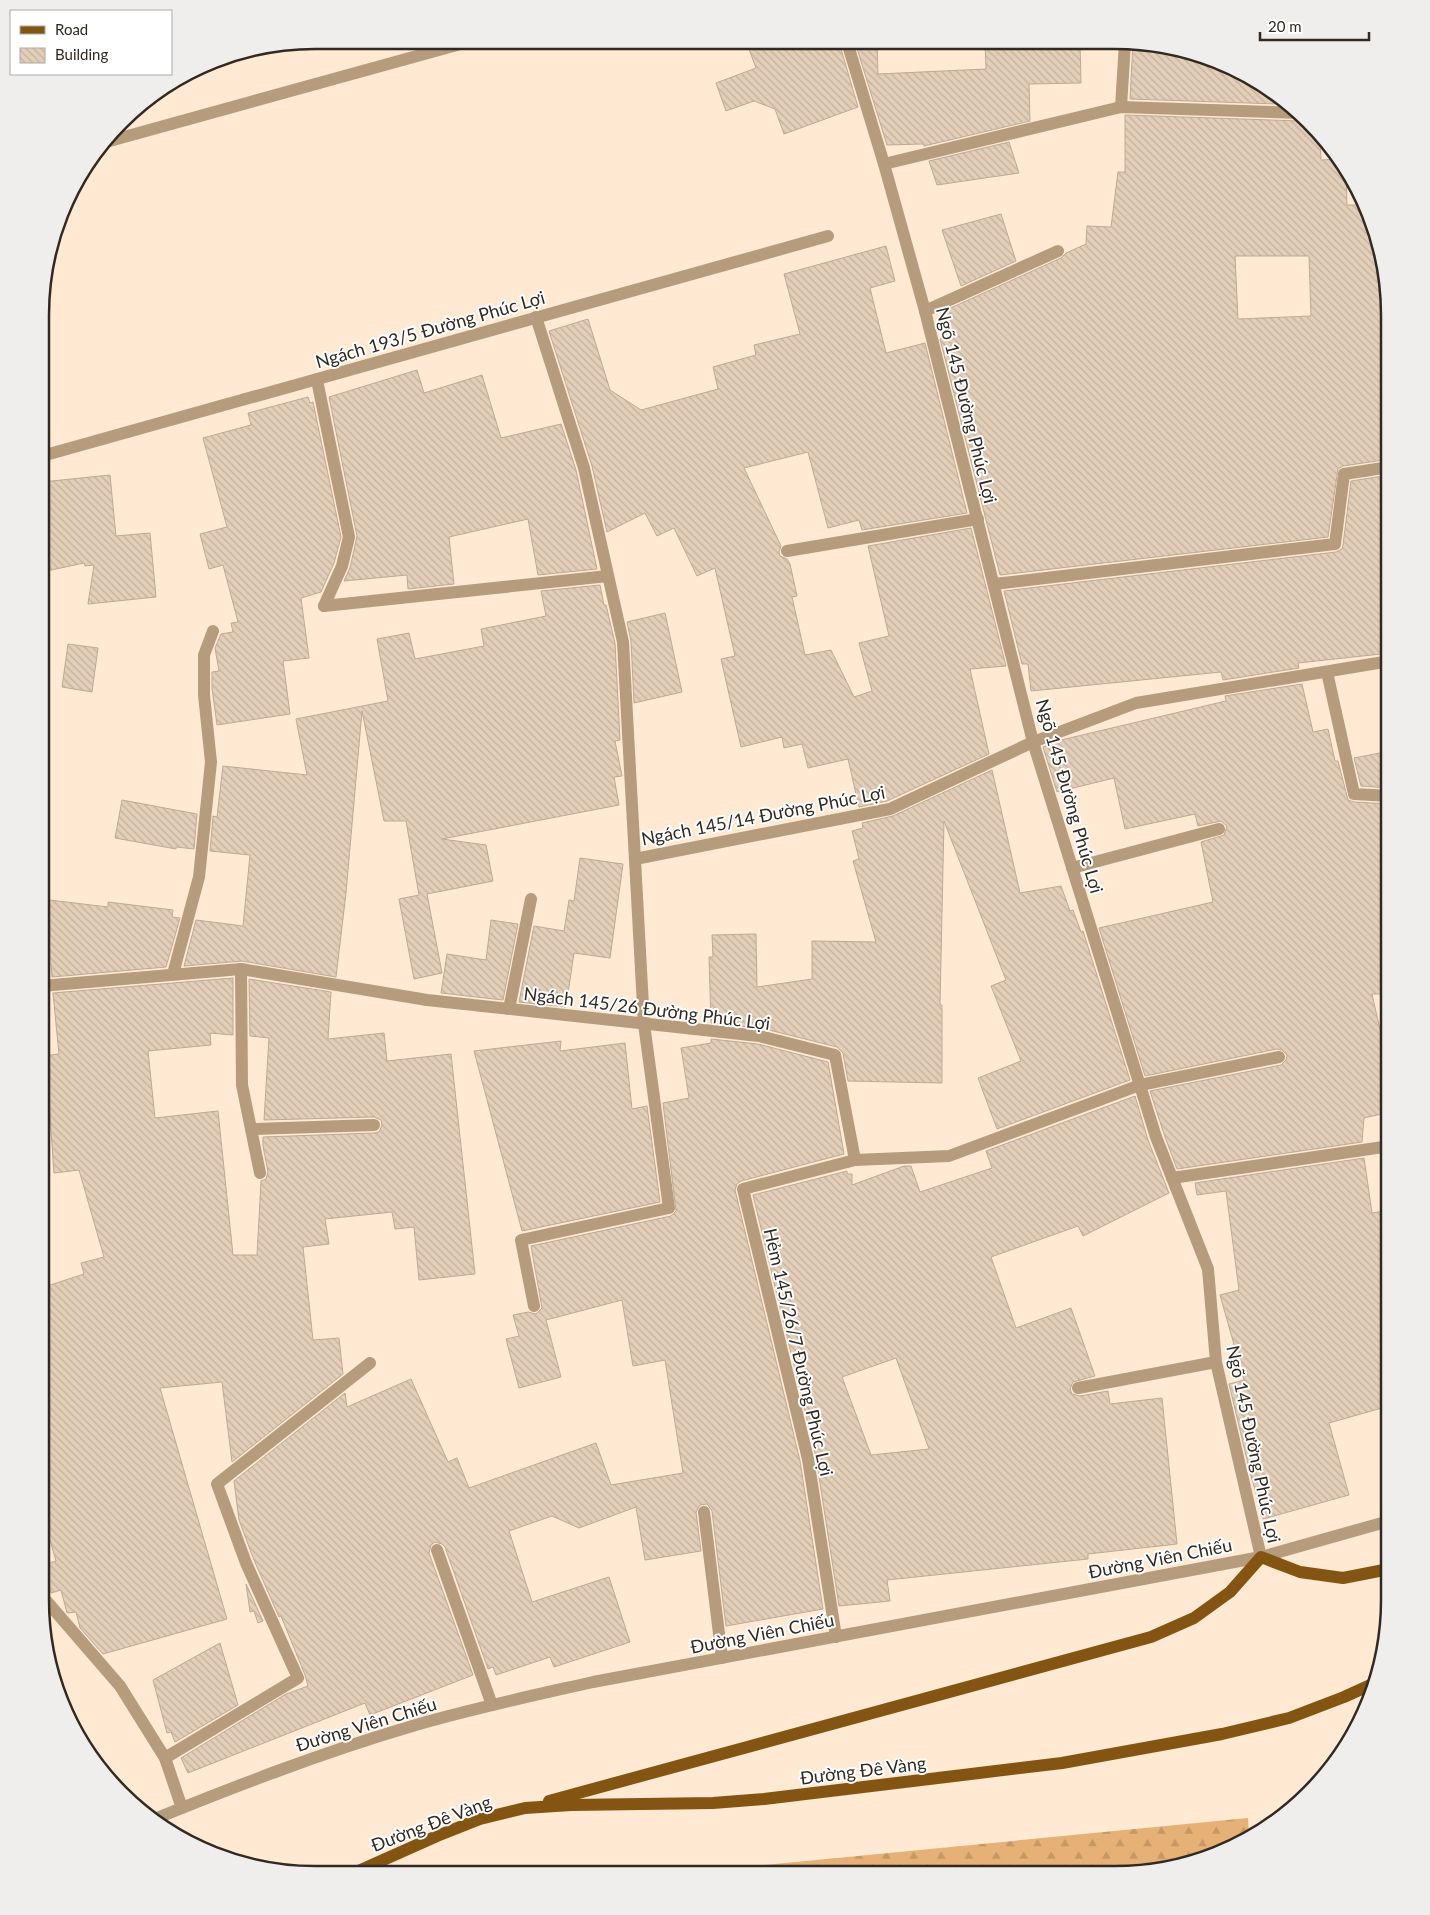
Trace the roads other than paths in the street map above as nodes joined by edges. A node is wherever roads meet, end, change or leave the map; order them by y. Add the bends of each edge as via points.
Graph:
1 (442, 49) edge
2 (849, 49) edge
3 (1125, 49) edge
4 (1121, 108) junction
5 (1287, 113) edge
6 (116, 139) edge
7 (884, 164) junction
8 (828, 236) dead end
9 (1058, 252) dead end
10 (925, 311) junction
11 (536, 317) junction
12 (317, 380) junction
13 (49, 453) edge
14 (1381, 468) edge
15 (978, 519) junction
16 (787, 551) dead end
17 (608, 576) junction
18 (994, 584) junction
19 (213, 631) dead end
20 (1381, 663) edge
21 (1327, 672) junction
22 (1033, 742) junction
23 (1381, 796) edge
24 (1219, 829) dead end
25 (635, 859) junction
26 (1072, 868) junction
27 (531, 899) dead end
28 (241, 969) junction
29 (172, 974) junction
30 (49, 985) edge
31 (509, 1009) junction
32 (644, 1024) junction
33 (1279, 1056) dead end
34 (1140, 1085) junction
35 (374, 1125) dead end
36 (251, 1129) junction
37 (1381, 1147) edge
38 (855, 1160) junction
39 (260, 1173) dead end
40 (1172, 1178) junction
41 (534, 1306) dead end
42 (1216, 1362) junction
43 (370, 1363) dead end
44 (1078, 1388) dead end
45 (704, 1512) dead end
46 (1381, 1523) edge
47 (438, 1550) dead end
48 (1261, 1557) junction
49 (1381, 1571) edge
50 (49, 1605) edge
51 (836, 1637) junction
52 (722, 1658) junction
53 (1366, 1687) edge
54 (492, 1705) junction
55 (165, 1758) junction
56 (182, 1808) junction
57 (525, 1808) junction
58 (161, 1817) edge
59 (370, 1866) edge

1 - 6 street
2 - 7 street, Ngõ 145 Đường Phúc Lợi
3 - 4 street
4 - 5 street
4 - 7 street
7 - 10 street, Ngõ 145 Đường Phúc Lợi
8 - 11 street, Ngách 193/5 Đường Phúc Lợi
9 - 10 street
10 - 15 street, Ngõ 145 Đường Phúc Lợi
11 - 12 street, Ngách 193/5 Đường Phúc Lợi
11 - 17 street, Ngách 145/14 Đường Phúc Lợi via 584,468
12 - 13 street, Ngách 193/5 Đường Phúc Lợi
12 - 17 street via 349,537 342,566 324,606
14 - 18 street via 1344,474 1335,544
15 - 16 street
15 - 18 street, Ngõ 145 Đường Phúc Lợi
17 - 25 street, Ngách 145/14 Đường Phúc Lợi via 623,642
18 - 22 street, Ngõ 145 Đường Phúc Lợi
19 - 29 street via 204,655 204,695 211,762 199,877
20 - 21 street, Ngách 145/14 Đường Phúc Lợi
21 - 22 street, Ngách 145/14 Đường Phúc Lợi via 1136,703
21 - 23 street via 1354,794
22 - 25 street, Ngách 145/14 Đường Phúc Lợi via 890,809
22 - 26 street, Ngõ 145 Đường Phúc Lợi
24 - 26 street
25 - 32 street, Ngách 145/14 Đường Phúc Lợi
26 - 34 street, Ngõ 145 Đường Phúc Lợi
27 - 31 street
28 - 29 street, Ngách 145/26 Đường Phúc Lợi
28 - 31 street, Ngách 145/26 Đường Phúc Lợi via 427,1000
28 - 36 street via 242,1085
29 - 30 street, Ngách 145/26 Đường Phúc Lợi
31 - 32 street, Ngách 145/26 Đường Phúc Lợi
32 - 38 street, Ngách 145/26 Đường Phúc Lợi via 759,1036 835,1055
32 - 41 street, Ngách 145/14 Đường Phúc Lợi via 669,1208 521,1240
33 - 34 street
34 - 38 street via 949,1156
34 - 40 street, Ngõ 145 Đường Phúc Lợi
35 - 36 street
36 - 39 street
37 - 40 street
38 - 51 street, Hẻm 145/26/7 Đường Phúc Lợi via 743,1189 808,1459
40 - 42 street, Ngõ 145 Đường Phúc Lợi via 1208,1269
42 - 44 street
42 - 48 street, Ngõ 145 Đường Phúc Lợi
43 - 55 street via 217,1484 246,1563 298,1678
45 - 52 street
46 - 48 street, Đường Viên Chiếu
47 - 54 street
48 - 49 main road via 1300,1572 1343,1578
48 - 51 street, Đường Viên Chiếu
48 - 57 main road via 1230,1592 1215,1603 1194,1618 1151,1637
50 - 55 street via 120,1686
51 - 52 street, Đường Viên Chiếu
52 - 54 street, Đường Viên Chiếu
53 - 57 main road, Đường Đê Vàng via 1289,1718 1222,1734 1062,1762 764,1799
54 - 56 street, Đường Viên Chiếu via 409,1727 314,1758
55 - 56 street
56 - 58 street, Đường Viên Chiếu
57 - 59 main road, Đường Đê Vàng via 480,1819

